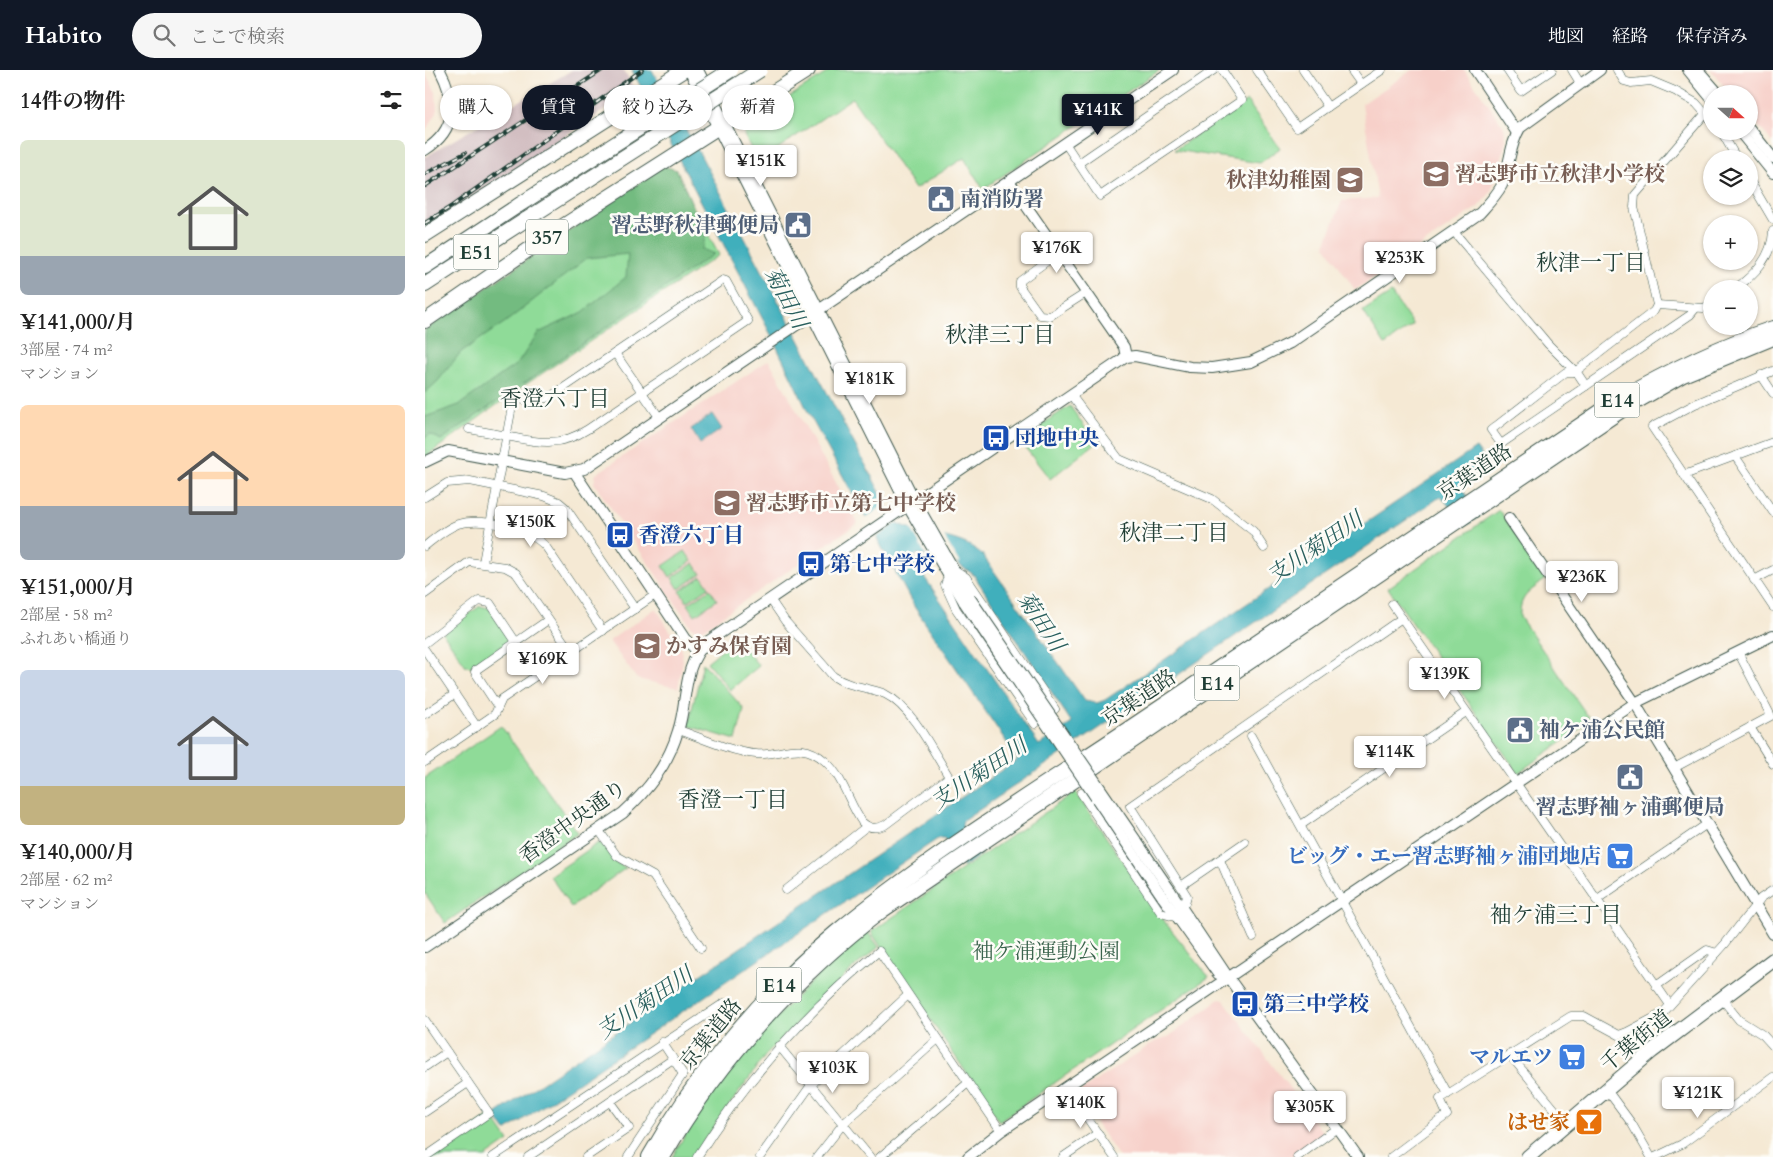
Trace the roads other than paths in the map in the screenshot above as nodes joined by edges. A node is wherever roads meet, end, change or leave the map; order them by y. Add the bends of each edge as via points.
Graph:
1 (440, 70) edge
2 (699, 70) edge
3 (731, 70) edge
4 (760, 70) edge
5 (808, 70) edge
6 (1173, 70) edge
7 (1214, 70) edge
8 (1222, 70) edge
9 (1257, 70) edge
10 (1303, 70) edge
11 (1351, 70) edge
12 (1382, 70) edge
13 (1475, 70) edge
14 (1507, 70) edge
15 (1552, 70) edge
16 (1572, 70) edge
17 (1600, 70) edge
18 (1617, 70) edge
19 (1688, 70) edge
20 (1698, 70) edge
21 (684, 71) edge
22 (1361, 84) junction
23 (1581, 84) junction
24 (1711, 85) edge
25 (1703, 88) edge
26 (1328, 107) junction
27 (1703, 108) edge
28 (1703, 116) edge
29 (721, 125) junction
30 (1517, 132) junction
31 (1758, 139) edge
32 (1746, 140) edge
33 (1065, 143) junction
34 (425, 150) edge
35 (1773, 158) edge
36 (1079, 163) junction
37 (1773, 172) edge
38 (1009, 181) junction
39 (1758, 194) edge
40 (1773, 220) edge
41 (1773, 231) edge
42 (1455, 233) junction
43 (425, 235) edge
44 (479, 251) junction
45 (1057, 253) junction
46 (425, 267) edge
47 (1747, 280) edge
48 (425, 285) edge
49 (425, 293) edge
50 (1086, 293) junction
51 (1657, 305) junction
52 (1703, 307) edge
53 (1696, 308) junction
54 (815, 314) junction
55 (425, 321) edge
56 (1773, 328) edge
57 (1773, 338) edge
58 (615, 353) junction
59 (1126, 357) junction
60 (1773, 371) edge
61 (1575, 372) junction
62 (1761, 375) junction
63 (1586, 386) junction
64 (642, 393) junction
65 (1773, 393) edge
66 (1071, 395) junction
67 (659, 417) junction
68 (469, 429) dead end
69 (507, 436) junction
70 (1773, 442) edge
71 (1735, 456) junction
72 (502, 461) junction
73 (425, 462) edge
74 (575, 473) junction
75 (1684, 475) junction
76 (497, 486) junction
77 (425, 497) edge
78 (1477, 500) junction
79 (911, 502) junction
80 (1772, 507) edge
81 (1509, 518) dead end
82 (490, 524) junction
83 (425, 546) edge
84 (1264, 548) dead end
85 (483, 562) junction
86 (1773, 570) edge
87 (951, 572) junction
88 (1755, 580) junction
89 (425, 594) edge
90 (655, 595) junction
91 (770, 599) junction
92 (1392, 604) dead end
93 (1773, 607) edge
94 (635, 609) junction
95 (1402, 618) junction
96 (548, 620) junction
97 (603, 631) junction
98 (1773, 635) edge
99 (516, 642) junction
100 (425, 643) edge
101 (425, 650) edge
102 (697, 651) junction
103 (571, 652) junction
104 (1738, 652) junction
105 (455, 694) junction
106 (1635, 703) junction
107 (499, 707) junction
108 (1466, 712) junction
109 (425, 714) edge
110 (477, 727) junction
111 (1750, 727) junction
112 (679, 730) junction
113 (1251, 736) dead end
114 (425, 762) edge
115 (1773, 764) edge
116 (1674, 768) junction
117 (1516, 783) junction
118 (1081, 793) dead end
119 (1707, 824) junction
120 (1301, 825) junction
121 (867, 826) junction
122 (598, 829) junction
123 (1245, 842) dead end
124 (952, 856) junction
125 (1220, 860) junction
126 (1181, 886) junction
127 (786, 890) dead end
128 (1773, 890) edge
129 (1166, 893) junction
130 (1342, 900) junction
131 (1596, 900) junction
132 (1755, 906) junction
133 (1181, 907) junction
134 (1178, 918) junction
135 (1773, 934) edge
136 (1253, 938) dead end
137 (425, 947) edge
138 (701, 948) dead end
139 (1717, 953) junction
140 (1773, 960) edge
141 (1225, 979) junction
142 (1656, 986) junction
143 (908, 995) junction
144 (1722, 999) junction
145 (1669, 1005) junction
146 (732, 1015) dead end
147 (425, 1020) edge
148 (938, 1039) junction
149 (662, 1042) junction
150 (779, 1046) junction
151 (1773, 1046) edge
152 (447, 1052) junction
153 (1509, 1054) junction
154 (673, 1059) junction
155 (425, 1067) edge
156 (1773, 1077) edge
157 (468, 1083) junction
158 (968, 1083) junction
159 (811, 1085) junction
160 (1066, 1087) junction
161 (1607, 1090) junction
162 (1448, 1094) junction
163 (610, 1102) junction
164 (425, 1112) edge
165 (843, 1124) junction
166 (1567, 1124) junction
167 (1335, 1130) junction
168 (1001, 1131) junction
169 (1098, 1133) junction
170 (505, 1149) junction
171 (425, 1157) edge
172 (493, 1157) edge
173 (511, 1157) edge
174 (529, 1157) edge
175 (586, 1157) edge
176 (628, 1157) edge
177 (649, 1157) edge
178 (663, 1157) edge
179 (697, 1157) edge
180 (759, 1157) edge
181 (817, 1157) edge
182 (869, 1157) edge
183 (880, 1157) edge
184 (969, 1157) edge
185 (1063, 1157) edge
186 (1114, 1157) edge
187 (1297, 1157) edge
188 (1351, 1157) edge
189 (1358, 1157) edge
190 (1391, 1157) edge
191 (1527, 1157) edge
192 (1651, 1157) edge
193 (1655, 1157) edge

1 - 34 street via 451,93 450,120 441,136
2 - 29 street
3 - 46 highway, E51, bridge
4 - 44 highway, E51, bridge
5 - 29 highway, 357
6 - 33 street
7 - 36 street
8 - 36 street via 1242,100 1100,196
9 - 26 street via 1297,128
10 - 26 street
11 - 22 street
12 - 22 street
13 - 30 street
14 - 15 street via 1521,91
16 - 23 street
17 - 23 street
18 - 27 street via 1624,81 1651,80
19 - 25 street
20 - 24 street
21 - 29 street
21 - 43 highway
22 - 26 street
23 - 30 street via 1531,118
28 - 51 street via 1635,195 1634,207
29 - 54 street
29 - 55 highway, 357
30 - 42 street via 1495,197 1480,214
31 - 35 street
32 - 37 street
33 - 36 street
33 - 38 street
38 - 45 street
38 - 54 street
39 - 40 street
41 - 47 street via 1772,243 1755,274
42 - 59 street via 1290,343 1251,362 1190,368 1135,356
42 - 61 street
44 - 48 highway, E51
44 - 49 highway
45 - 50 street
45 - 50 street via 1020,281 1020,287 1040,315 1050,316
50 - 59 street via 1124,347
51 - 53 street
51 - 61 street via 1654,311
52 - 53 street
53 - 63 street
54 - 67 street
54 - 79 street
56 - 78 highway, 京葉道路 / E14 via 1714,350 1616,401
57 - 78 highway, 京葉道路 / E14 via 1649,393
58 - 64 street
58 - 64 street via 723,280 726,282 748,321
58 - 69 street via 550,397 513,401
59 - 66 street
60 - 62 street
61 - 63 street
61 - 63 street via 1566,372 1491,430 1501,444
62 - 65 street
62 - 75 street via 1652,427
64 - 67 street
64 - 69 street via 569,440 545,443
66 - 79 street
66 - 84 street via 1119,460 1212,499 1253,531
67 - 74 street
68 - 69 street
69 - 72 street
70 - 71 street
71 - 75 street
71 - 80 street
72 - 73 street via 448,451
72 - 74 street
72 - 76 street
74 - 90 street
75 - 88 street
76 - 77 street via 455,482 441,486
76 - 82 street
76 - 94 street via 559,502
78 - 124 highway, 京葉道路 / E14
79 - 87 street
79 - 91 street
81 - 106 street
82 - 83 street via 460,524
82 - 85 street
82 - 97 street via 525,531 539,540
85 - 89 street via 469,562
85 - 96 street via 516,573
86 - 88 street
87 - 87 street via 966,577 1055,709 1035,724 956,610 945,585
87 - 129 street, bridge
88 - 93 street
90 - 94 street
90 - 102 street
91 - 102 street
91 - 121 street via 833,676 885,694 901,705 949,777 885,825
92 - 95 street
94 - 97 street
95 - 108 street
95 - 126 street via 1130,806
96 - 99 street
96 - 103 street
97 - 103 street
98 - 104 street
99 - 100 street via 490,604 479,601
99 - 107 street via 475,672
101 - 105 street
102 - 112 street, 香澄中央通り via 691,666
103 - 107 street via 502,699
104 - 106 street
104 - 111 street via 1771,716
105 - 109 street
105 - 110 street
106 - 116 street
106 - 117 street
107 - 110 street
108 - 117 street
108 - 120 street
110 - 114 street
111 - 115 street
111 - 116 street
112 - 121 street via 757,754 798,749 816,754 838,776
112 - 122 street, 香澄中央通り via 653,783 623,813
113 - 120 street
116 - 119 street
117 - 130 street
117 - 131 street
118 - 134 street via 1161,913
119 - 131 street
119 - 132 street
120 - 130 street
121 - 127 street
122 - 137 street, 香澄中央通り
122 - 138 street via 617,856 653,876
123 - 125 street
124 - 177 highway, 京葉道路 / E14 via 839,930 779,985 707,1069
124 - 178 highway, 京葉道路 / E14 via 857,930 783,998 720,1072
125 - 126 street
125 - 136 street
126 - 133 street via 1187,896
128 - 132 street
129 - 133 street
129 - 134 street
130 - 141 street
130 - 162 street
131 - 142 street
132 - 135 street
132 - 139 street
133 - 141 street
134 - 141 street
139 - 142 street via 1707,950
139 - 145 street
140 - 144 highway, 千葉街道
141 - 160 street
141 - 167 street
142 - 145 street
143 - 148 street
143 - 150 street via 879,951 843,981
143 - 159 street
144 - 151 street via 1739,1020 1763,1035
144 - 161 highway, 千葉街道 via 1652,1051
145 - 153 street via 1663,1013 1622,1034 1575,1014
146 - 149 street via 723,1003
147 - 152 street
148 - 158 street
148 - 165 street
149 - 154 street
149 - 170 street
150 - 159 street
150 - 179 street
152 - 155 street
152 - 157 street
153 - 162 street
153 - 166 street
154 - 163 street
154 - 176 street via 683,1074
156 - 193 street via 1678,1147
157 - 164 street
157 - 171 street via 489,1113
158 - 168 street
158 - 183 street
159 - 165 street
159 - 180 street
160 - 168 street
160 - 169 street
161 - 166 highway, 千葉街道
161 - 192 street
162 - 190 street via 1440,1099 1447,1115
163 - 174 street
163 - 175 street via 629,1128
165 - 181 street
165 - 182 street
166 - 191 highway, 千葉街道
167 - 187 street
167 - 188 street
167 - 189 street
168 - 184 street
169 - 185 street
169 - 186 street
170 - 172 street
170 - 173 street

